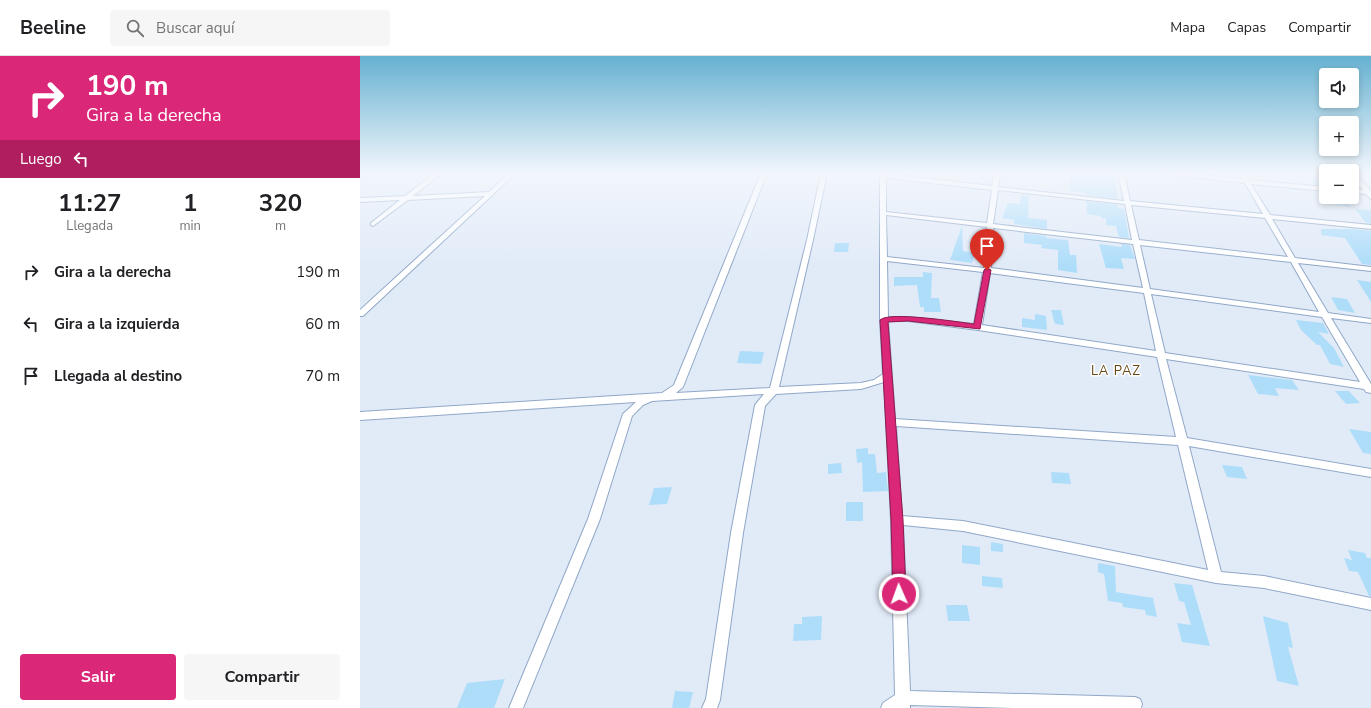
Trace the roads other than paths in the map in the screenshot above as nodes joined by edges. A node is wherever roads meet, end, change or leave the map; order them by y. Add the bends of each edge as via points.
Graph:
1 (400, 203) edge
2 (480, 203) edge
3 (752, 203) edge
4 (817, 203) edge
5 (883, 203) edge
6 (993, 203) edge
7 (1124, 203) edge
8 (1260, 203) edge
9 (1129, 204) junction
10 (883, 214) junction
11 (1268, 217) junction
12 (373, 224) dead end
13 (990, 225) junction
14 (1371, 227) edge
15 (1137, 243) junction
16 (884, 259) junction
17 (1294, 261) junction
18 (1371, 269) edge
19 (987, 270) junction
20 (1146, 292) junction
21 (360, 314) edge
22 (1326, 316) junction
23 (884, 320) junction
24 (1371, 321) edge
25 (978, 327) junction
26 (1161, 355) junction
27 (888, 374) junction
28 (1370, 389) edge
29 (774, 390) junction
30 (660, 396) junction
31 (360, 416) edge
32 (891, 422) junction
33 (1182, 441) junction
34 (1371, 473) edge
35 (897, 520) junction
36 (1216, 578) junction
37 (1371, 604) edge
38 (903, 703) edge
39 (1135, 704) dead end
40 (516, 708) edge
41 (709, 708) edge
42 (888, 708) edge

1 - 12 street
2 - 21 street
3 - 30 street via 678,387
4 - 29 street
5 - 10 street
6 - 13 street
7 - 9 street
8 - 11 street
9 - 11 street
9 - 15 street
10 - 13 street
10 - 16 street
11 - 14 street
11 - 17 street
13 - 15 street
13 - 19 street
15 - 17 street
15 - 20 street
16 - 19 street
16 - 23 street
17 - 18 street
17 - 22 street
19 - 20 street
19 - 25 street
20 - 22 street
20 - 26 street
22 - 24 street
22 - 28 street
23 - 25 street via 908,319
23 - 27 street
25 - 26 street
26 - 28 street
26 - 33 street
27 - 29 street via 877,382 861,386
27 - 32 street
29 - 30 street
29 - 41 street via 760,405 737,533 713,700
30 - 31 street
30 - 40 street via 640,403 628,414 594,519
32 - 33 street
32 - 35 street
33 - 34 street
33 - 36 street
35 - 36 street via 963,526
35 - 38 street
36 - 37 street via 1264,582
38 - 39 street
38 - 42 street

